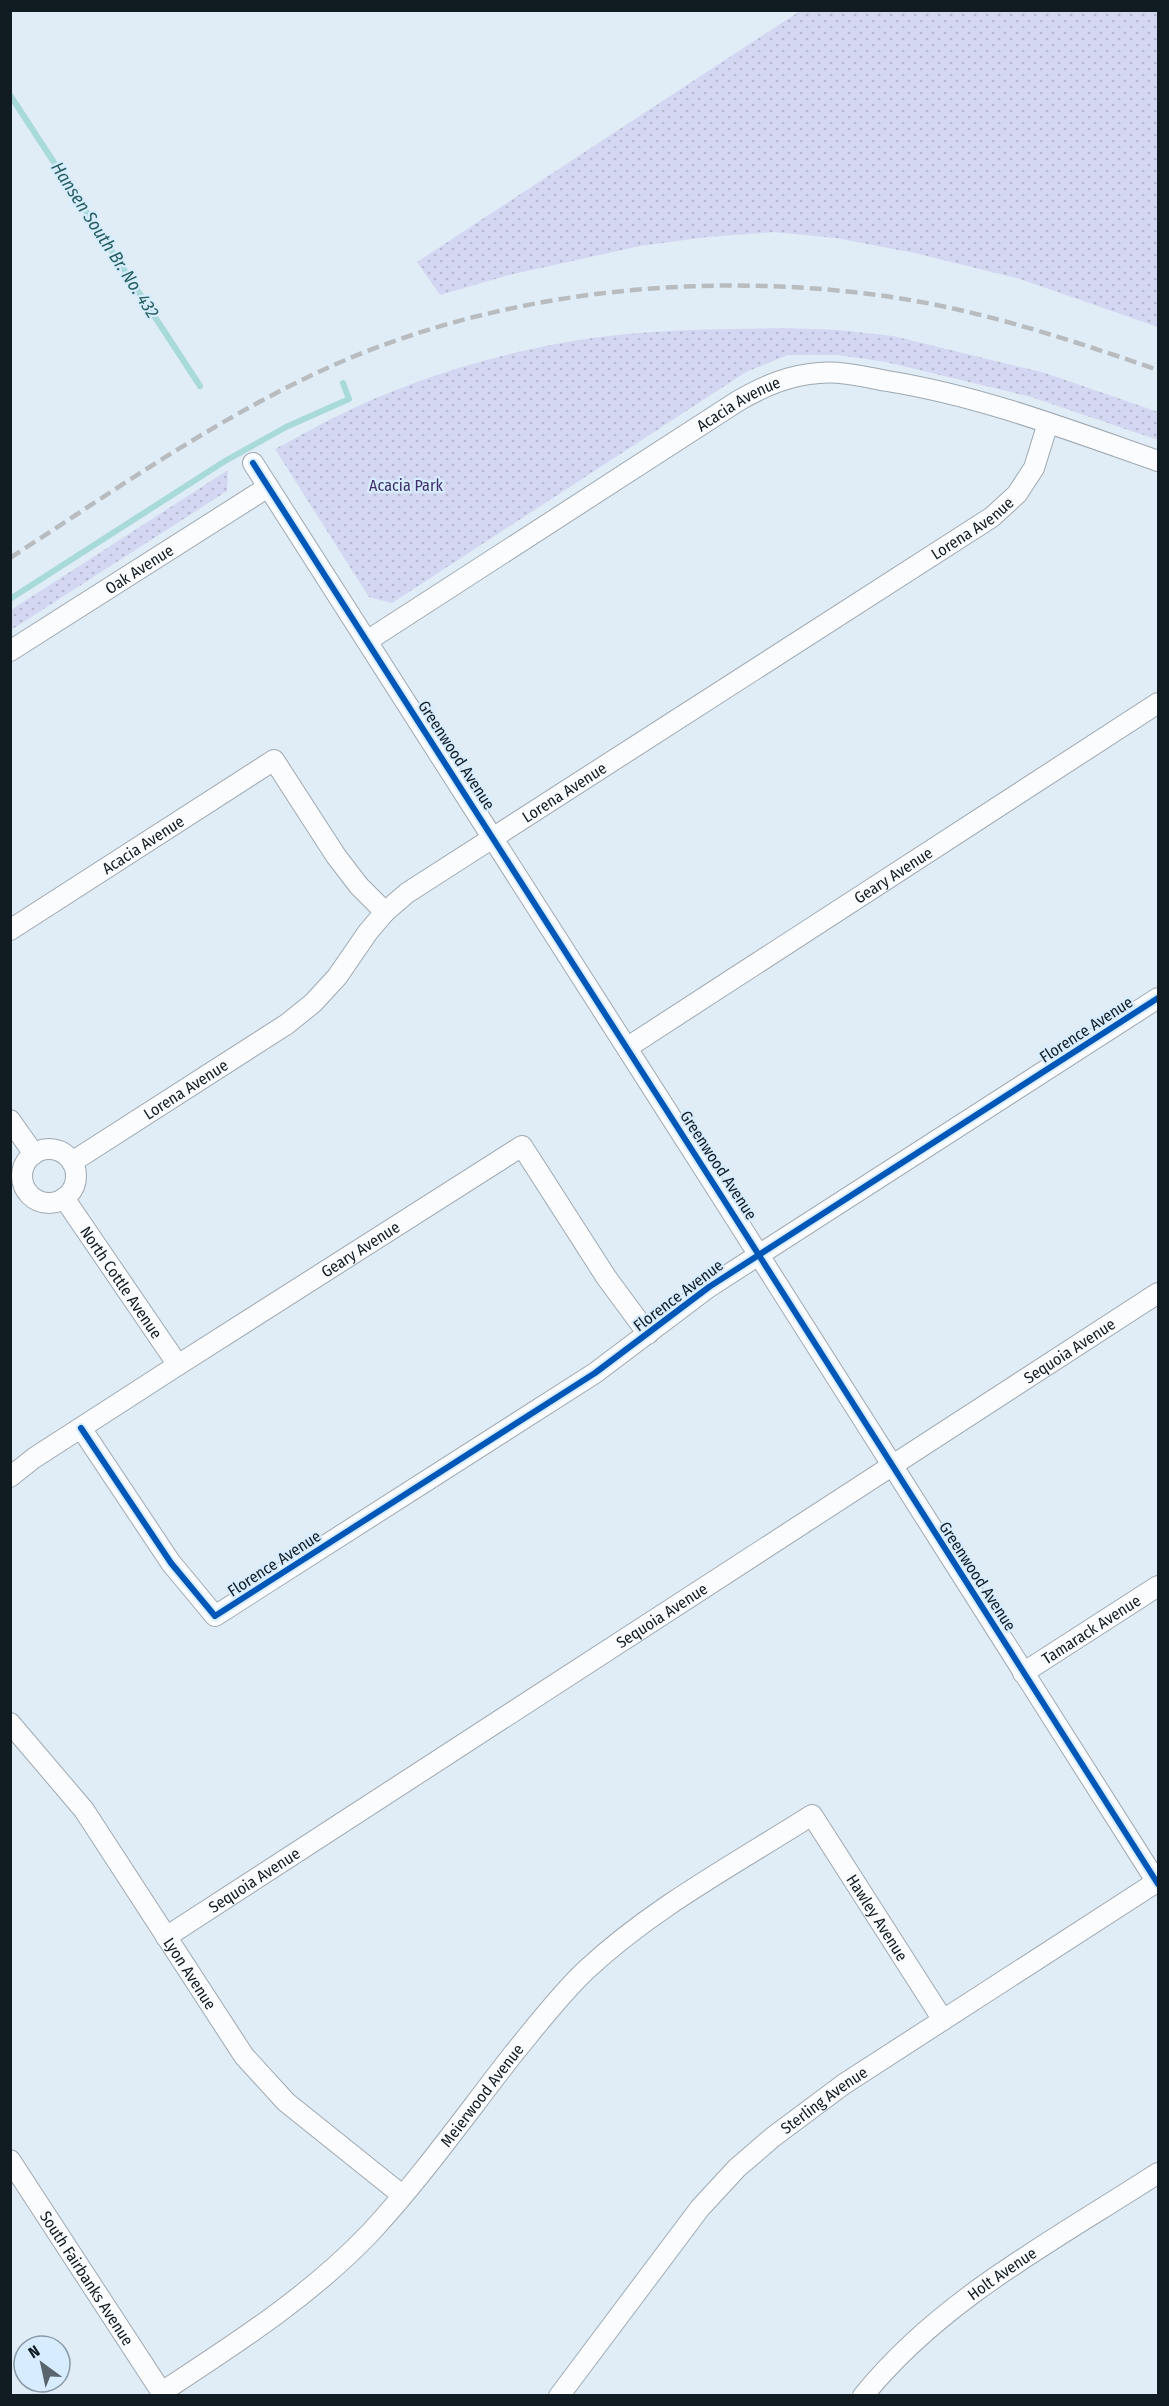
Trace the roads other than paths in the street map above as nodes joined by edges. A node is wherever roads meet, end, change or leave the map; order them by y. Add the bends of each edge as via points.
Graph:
1 (1048, 423) junction
2 (1158, 461) edge
3 (253, 463) dead end
4 (268, 487) junction
5 (367, 641) junction
6 (10, 651) edge
7 (1158, 703) edge
8 (495, 837) junction
9 (386, 912) junction
10 (10, 930) edge
11 (1158, 998) edge
12 (628, 1047) junction
13 (10, 1120) edge
14 (34, 1154) junction
15 (72, 1162) junction
16 (18, 1196) edge
17 (64, 1198) junction
18 (760, 1254) junction
19 (1158, 1293) edge
20 (648, 1334) junction
21 (178, 1365) junction
22 (81, 1428) junction
23 (891, 1465) junction
24 (10, 1477) edge
25 (1158, 1586) edge
26 (1023, 1673) junction
27 (10, 1723) edge
28 (812, 1815) joint
29 (1158, 1882) edge
30 (166, 1937) junction
31 (943, 2020) junction
32 (10, 2160) edge
33 (1158, 2173) edge
34 (402, 2195) junction
35 (163, 2394) edge
36 (559, 2396) edge
37 (863, 2396) edge

1 - 2 street, Acacia Avenue
1 - 5 street, Acacia Avenue via 932,388 846,374 794,376 766,385 738,401
1 - 8 street, Lorena Avenue via 1034,468 1017,494 992,517
3 - 4 street, Greenwood Avenue
4 - 5 street, Greenwood Avenue
4 - 6 street, Oak Avenue
5 - 8 street, Greenwood Avenue
7 - 12 street, Geary Avenue
8 - 9 street, Lorena Avenue via 407,893
8 - 12 street, Greenwood Avenue
9 - 10 street, Acacia Avenue via 336,856 274,760
9 - 15 street, Lorena Avenue via 337,977 296,1017
11 - 18 street, Florence Avenue
12 - 18 street, Greenwood Avenue
13 - 14 street
14 - 15 street via 49,1149 65,1154
14 - 16 street via 23,1168
15 - 17 street via 75,1185
16 - 17 street via 40,1202
17 - 21 street, North Cottle Avenue
18 - 20 street, Florence Avenue
18 - 23 street, Greenwood Avenue
19 - 23 street, Sequoia Avenue
20 - 21 street, Geary Avenue via 606,1277 522,1146
20 - 22 street, Florence Avenue via 595,1373 215,1616 171,1563
21 - 22 street, Geary Avenue
22 - 24 street, Geary Avenue
23 - 26 street, Greenwood Avenue
23 - 30 street, Sequoia Avenue
25 - 26 street, Tamarack Avenue
26 - 29 street, Greenwood Avenue
27 - 30 street, Lyon Avenue via 84,1810
28 - 31 street, Hawley Avenue
28 - 34 street, Meierwood Avenue via 658,1913 585,1971 551,2007
29 - 31 street, Sterling Avenue
30 - 34 street, Lyon Avenue via 223,2026 268,2083 286,2102
31 - 36 street, Sterling Avenue via 818,2102 737,2168 700,2208
32 - 35 street, South Fairbanks Avenue
33 - 37 street, Holt Avenue via 939,2318
34 - 35 street, Meierwood Avenue via 334,2269 294,2302

